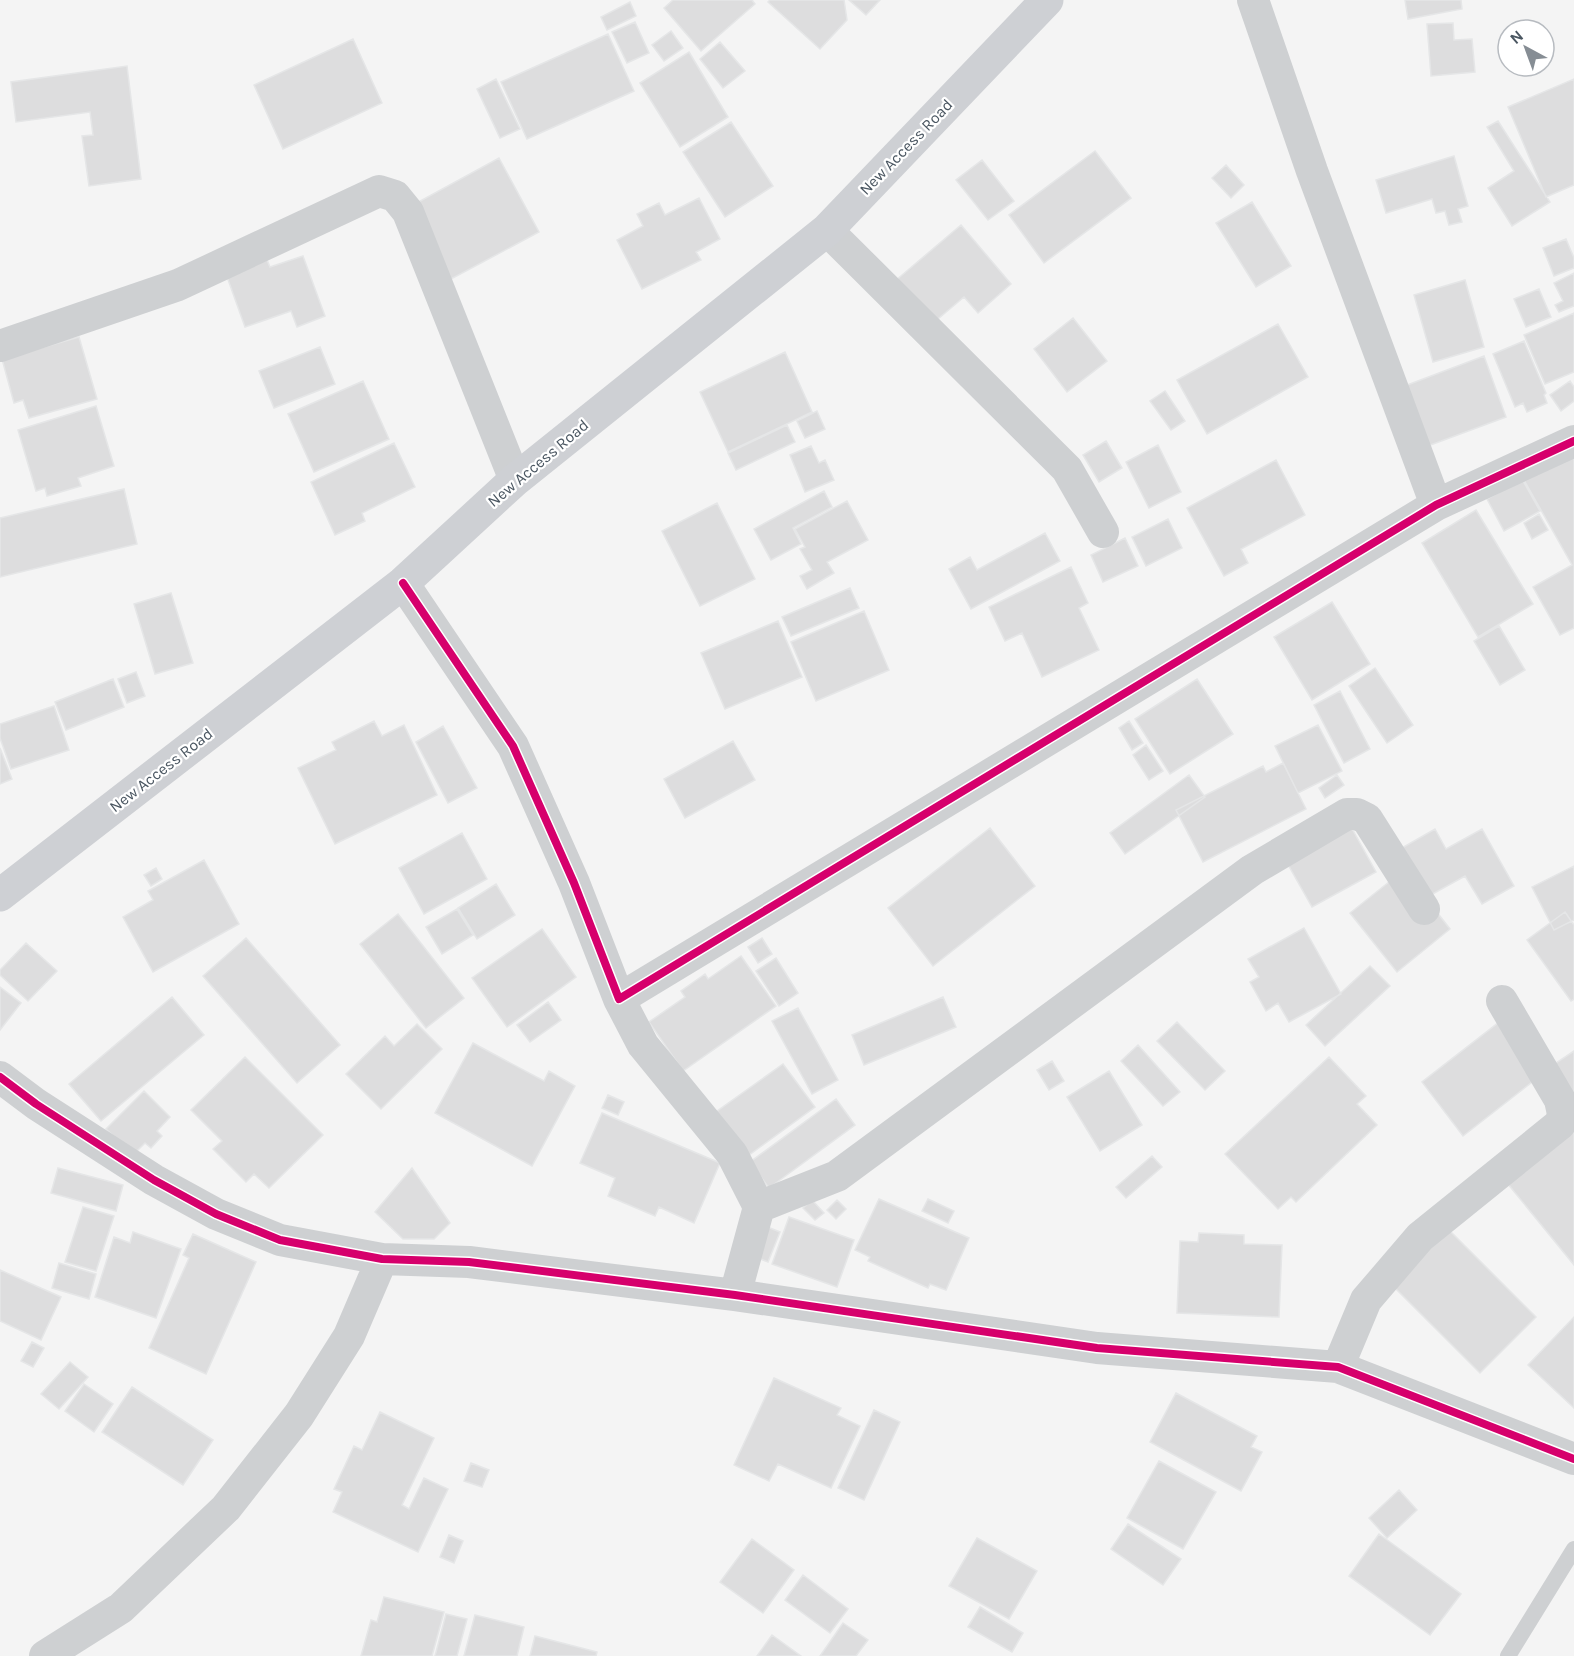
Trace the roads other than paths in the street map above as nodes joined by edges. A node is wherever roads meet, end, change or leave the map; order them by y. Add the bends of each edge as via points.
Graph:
1 (1047, 0) edge
2 (1253, 0) edge
3 (826, 230) junction
4 (0, 346) edge
5 (1574, 441) edge
6 (515, 480) junction
7 (1436, 505) junction
8 (1103, 532) dead end
9 (403, 583) junction
10 (0, 895) edge
11 (1424, 909) dead end
12 (619, 999) junction
13 (1502, 1001) dead end
14 (0, 1077) edge
15 (759, 1207) junction
16 (382, 1259) junction
17 (735, 1295) junction
18 (1338, 1367) junction
19 (1574, 1459) edge
20 (1574, 1549) edge
21 (45, 1656) edge
22 (1508, 1656) edge

1 - 3 main road, New Access Road
2 - 7 street
3 - 6 main road, New Access Road
3 - 8 street via 1067,469
4 - 6 street via 178,285 379,191 395,196 408,212
5 - 7 street
6 - 9 main road, New Access Road
7 - 12 street
9 - 10 main road, New Access Road
9 - 12 street via 513,746 574,883
11 - 15 street via 1367,819 1347,814 1252,870 837,1176
12 - 15 street via 643,1045 732,1154
13 - 18 street via 1560,1100 1560,1124 1420,1237 1366,1300
14 - 16 street via 154,1180 216,1214 280,1240
15 - 17 street
16 - 17 street via 469,1262
16 - 21 street via 349,1336 299,1415 226,1508 121,1608
17 - 18 street via 1097,1348
18 - 19 street
20 - 22 lane

